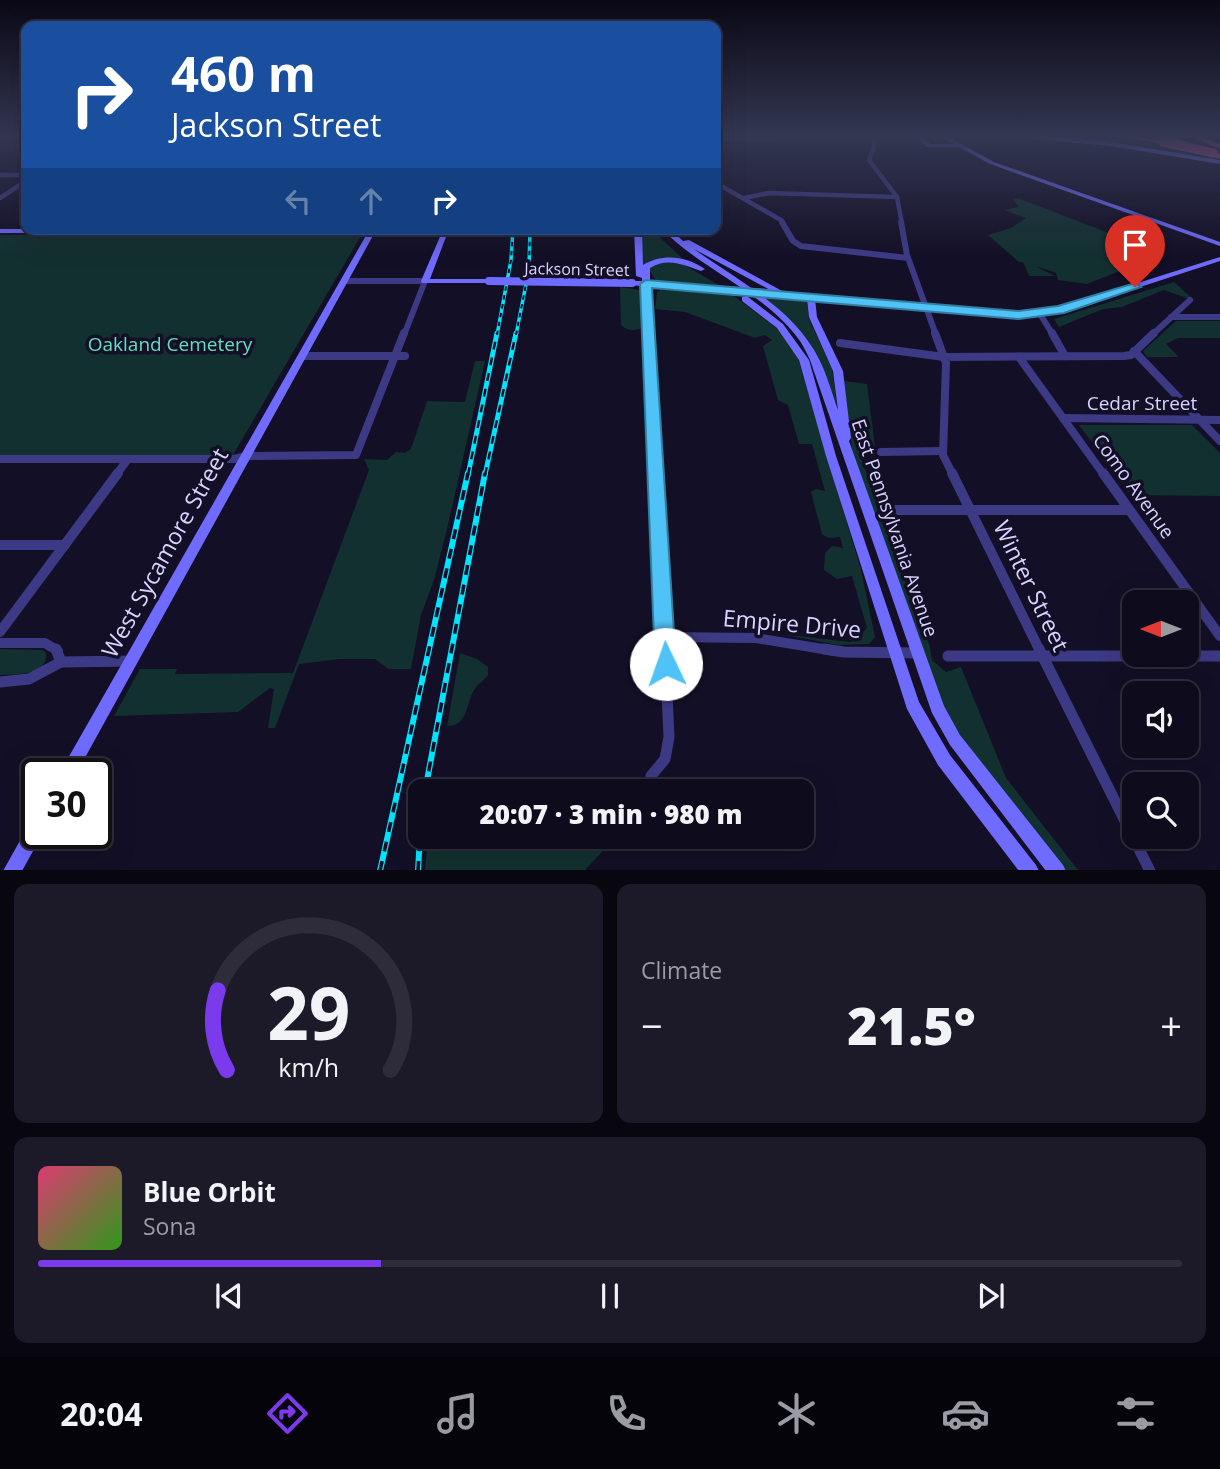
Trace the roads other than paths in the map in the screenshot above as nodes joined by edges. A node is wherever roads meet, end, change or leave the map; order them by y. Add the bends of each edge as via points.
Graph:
1 (880, 176) edge
2 (1028, 176) edge
3 (21, 184) edge
4 (721, 186) edge
5 (897, 197) junction
6 (0, 198) edge
7 (744, 198) junction
8 (0, 231) edge
9 (21, 231) edge
10 (370, 235) edge
11 (430, 235) edge
12 (444, 235) edge
13 (638, 235) edge
14 (662, 235) edge
15 (671, 235) edge
16 (673, 235) edge
17 (1220, 243) edge
18 (439, 247) junction
19 (908, 258) junction
20 (1220, 259) edge
21 (701, 269) junction
22 (430, 270) junction
23 (425, 281) junction
24 (464, 281) junction
25 (344, 282) junction
26 (646, 284) junction
27 (785, 295) junction
28 (811, 297) junction
29 (1190, 300) dead end
30 (925, 308) junction
31 (1040, 314) junction
32 (1171, 317) junction
33 (1220, 317) edge
34 (840, 343) dead end
35 (1135, 351) junction
36 (303, 356) junction
37 (394, 356) junction
38 (405, 356) dead end
39 (1065, 356) junction
40 (944, 357) junction
41 (1019, 357) junction
42 (1063, 418) junction
43 (1199, 420) junction
44 (1220, 420) edge
45 (1220, 441) edge
46 (943, 451) junction
47 (881, 452) dead end
48 (246, 456) junction
49 (848, 458) junction
50 (128, 459) junction
51 (0, 460) edge
52 (896, 510) dead end
53 (971, 510) junction
54 (1129, 510) junction
55 (0, 545) edge
56 (65, 545) junction
57 (0, 632) edge
58 (1220, 636) edge
59 (664, 637) junction
60 (0, 643) edge
61 (894, 653) junction
62 (916, 653) junction
63 (948, 656) dead end
64 (1044, 656) junction
65 (1220, 656) edge
66 (131, 661) junction
67 (61, 662) junction
68 (0, 681) edge
69 (76, 758) edge
70 (651, 776) dead end
71 (24, 849) edge
72 (12, 870) edge
73 (1030, 870) edge
74 (1057, 870) edge
75 (1150, 870) edge

1 - 5 street
2 - 17 main road
3 - 6 street
4 - 7 street
5 - 7 street via 768,193
5 - 19 street, Winter Street
7 - 19 street via 781,220 796,243 819,250
8 - 9 main road
10 - 25 main road, West Sycamore Street
11 - 18 main road
12 - 18 main road
13 - 26 main road via 640,278
14 - 21 main road, East Pennsylvania Avenue
15 - 49 main road, East Pennsylvania Avenue via 797,332 815,360
16 - 27 main road
18 - 22 main road
19 - 30 street, Winter Street
20 - 31 main road, Jackson Street
21 - 26 main road via 678,261 653,262 646,267
21 - 61 main road, East Pennsylvania Avenue via 774,320 800,352
22 - 23 main road
22 - 24 main road
23 - 24 main road, Jackson Street
23 - 25 street, Jackson Street
23 - 37 street
24 - 26 main road, Jackson Street, bridge
25 - 36 main road, West Sycamore Street
26 - 27 main road, Jackson Street, bridge
26 - 59 street
27 - 28 main road, Jackson Street
28 - 30 main road, Jackson Street
28 - 49 main road via 813,317 838,371
29 - 32 street
30 - 31 main road, Jackson Street
30 - 40 street, Winter Street
31 - 39 street
32 - 33 street
32 - 35 street
34 - 40 street
35 - 39 street via 1124,356
35 - 43 street
36 - 37 street
36 - 48 main road, West Sycamore Street
37 - 38 street
37 - 48 street via 356,455
39 - 41 street
40 - 41 street
40 - 46 street, Winter Street
41 - 42 street, Como Avenue
42 - 43 street, Cedar Street
42 - 54 street, Como Avenue
43 - 44 street, Cedar Street
43 - 45 street
46 - 47 street
46 - 53 street, Winter Street
48 - 50 street
48 - 66 main road, West Sycamore Street
49 - 62 main road, East Pennsylvania Avenue
50 - 51 street
50 - 56 street
52 - 53 street
53 - 54 street
53 - 64 street, Winter Street
54 - 58 street, Como Avenue
55 - 56 street
56 - 57 street
59 - 61 street, Empire Drive via 756,638 844,652
59 - 70 street via 669,737 665,759
60 - 67 street via 45,643 58,650
61 - 62 street, Empire Drive
61 - 73 main road, East Pennsylvania Avenue via 930,738
62 - 74 main road, East Pennsylvania Avenue via 955,740
63 - 64 street
64 - 65 street
64 - 75 street, Winter Street
66 - 67 street
66 - 69 main road, West Sycamore Street
67 - 68 street via 29,679
71 - 72 main road

